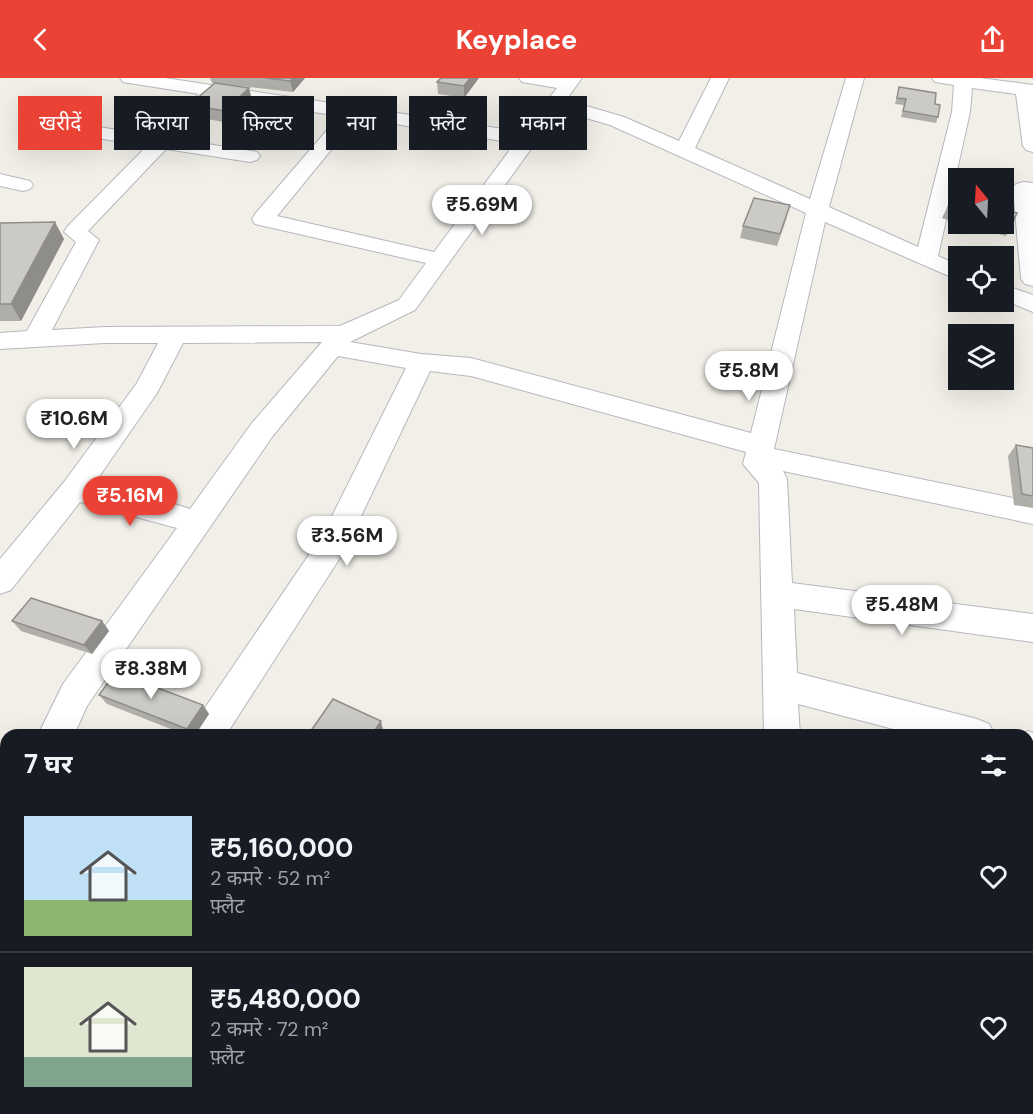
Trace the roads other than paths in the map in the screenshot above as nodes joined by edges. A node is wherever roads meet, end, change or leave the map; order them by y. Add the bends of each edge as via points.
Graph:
1 (129, 78) edge
2 (528, 78) edge
3 (720, 78) edge
4 (855, 78) edge
5 (941, 78) edge
6 (964, 80) edge
7 (571, 81) edge
8 (212, 91) junction
9 (1029, 91) edge
10 (207, 96) edge
11 (560, 96) edge
12 (326, 108) edge
13 (587, 112) edge
14 (397, 119) edge
15 (499, 134) edge
16 (326, 143) edge
17 (1033, 146) edge
18 (154, 150) edge
19 (209, 150) edge
20 (521, 150) edge
21 (684, 151) junction
22 (250, 156) dead end
23 (0, 180) edge
24 (23, 185) dead end
25 (1033, 189) edge
26 (817, 211) junction
27 (926, 259) junction
28 (440, 260) junction
29 (948, 269) edge
30 (1033, 279) edge
31 (1014, 296) edge
32 (1033, 304) edge
33 (174, 335) junction
34 (35, 339) junction
35 (338, 340) junction
36 (0, 341) edge
37 (421, 362) junction
38 (760, 451) junction
39 (74, 489) junction
40 (1033, 513) edge
41 (196, 524) junction
42 (0, 581) edge
43 (777, 594) junction
44 (1033, 628) edge
45 (780, 684) junction
46 (59, 729) edge
47 (210, 729) edge
48 (782, 729) edge
49 (954, 729) edge

1 - 8 street
2 - 7 street
3 - 21 street
4 - 26 street
5 - 6 street
6 - 9 street
6 - 27 street via 961,112
7 - 11 street
8 - 10 street
8 - 12 street
9 - 17 street
13 - 21 street via 617,121
14 - 15 street
16 - 28 street via 263,219
18 - 34 street via 75,232 88,240
19 - 22 street
20 - 28 street
21 - 26 street
23 - 24 street
25 - 30 street via 1023,188
26 - 27 street
26 - 38 street
27 - 29 street
28 - 35 street via 407,305
31 - 32 street
33 - 34 street
33 - 35 street
33 - 39 street via 148,387
34 - 36 street
35 - 37 street
35 - 41 street via 262,430
37 - 38 street via 471,367
37 - 47 street via 334,542
38 - 40 street
38 - 43 street via 757,464 773,479
39 - 41 street via 159,510
39 - 42 street
41 - 46 street via 75,695
43 - 44 street
43 - 45 street
45 - 48 street
45 - 49 street

